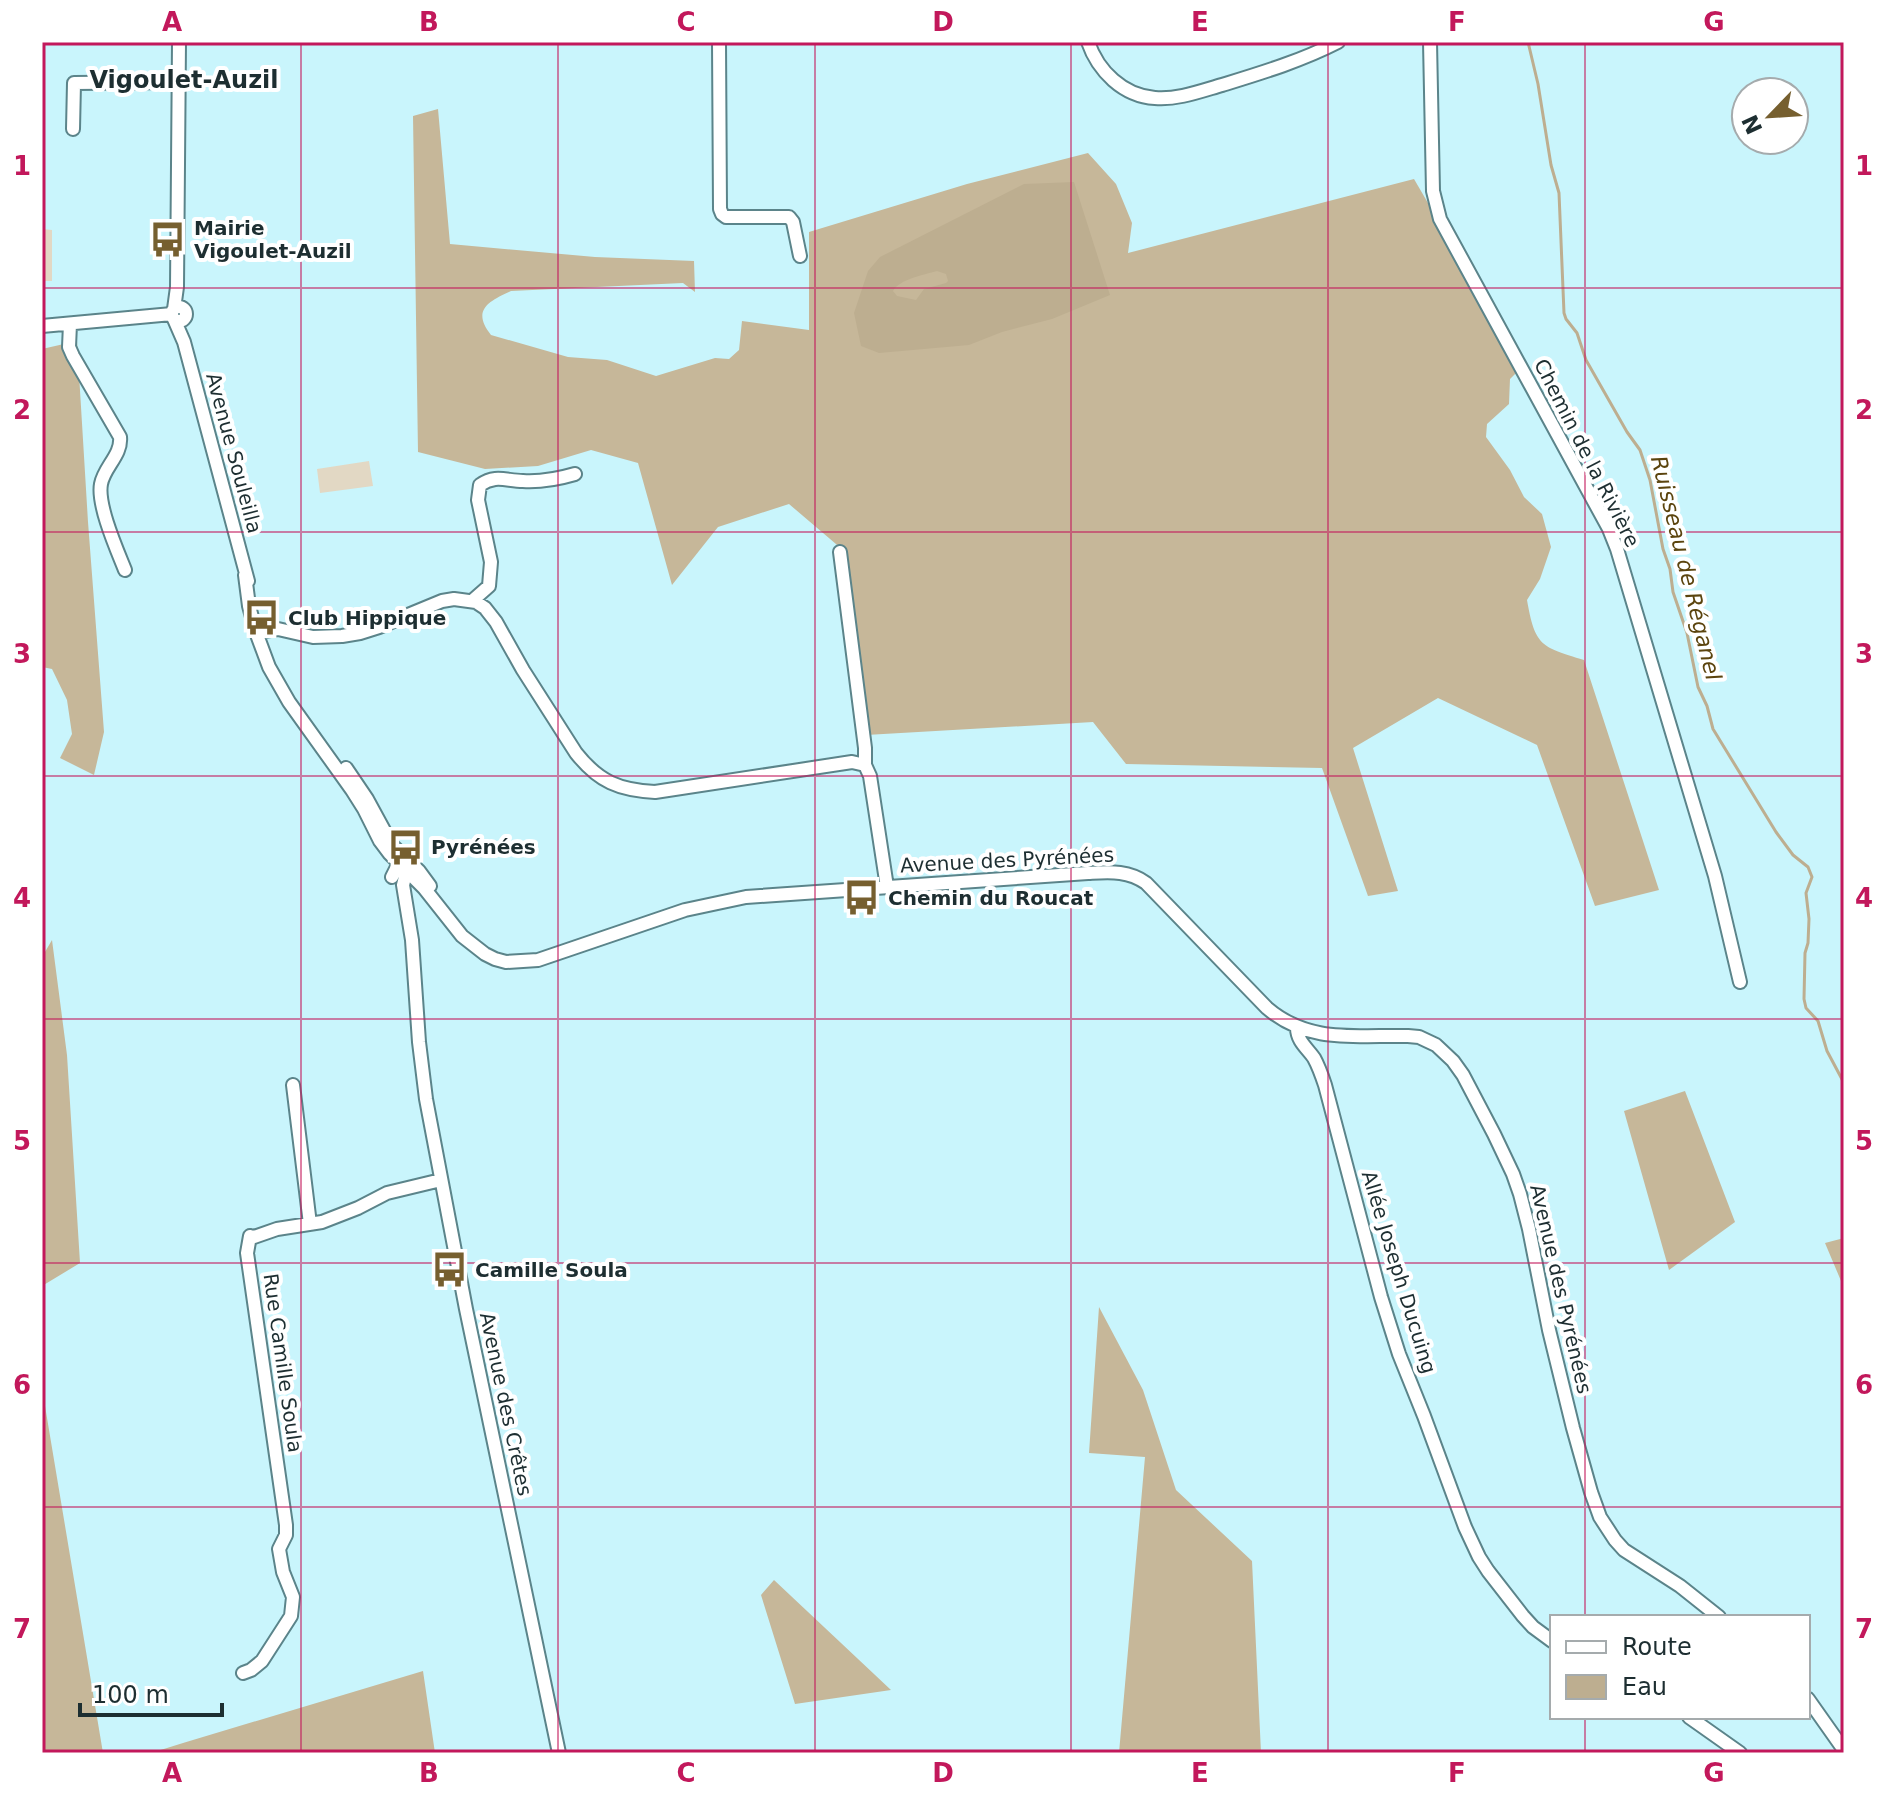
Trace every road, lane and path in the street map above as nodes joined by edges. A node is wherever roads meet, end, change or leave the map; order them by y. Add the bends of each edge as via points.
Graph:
1 (179, 42) edge
2 (719, 42) edge
3 (1088, 42) edge
4 (1338, 42) edge
5 (1430, 42) edge
6 (179, 82) junction
7 (73, 129) dead end
8 (800, 256) dead end
9 (178, 314) junction
10 (70, 324) junction
11 (42, 326) edge
12 (575, 474) dead end
13 (840, 552) dead end
14 (125, 570) dead end
15 (472, 601) junction
16 (260, 632) junction
17 (320, 744) junction
18 (865, 765) junction
19 (389, 853) junction
20 (405, 866) junction
21 (392, 877) junction
22 (887, 887) junction
23 (424, 888) junction
24 (405, 899) junction
25 (451, 923) junction
26 (414, 966) junction
27 (1740, 982) dead end
28 (1297, 1028) junction
29 (293, 1085) dead end
30 (441, 1180) junction
31 (310, 1224) junction
32 (1716, 1615) edge
33 (1550, 1640) edge
34 (243, 1673) dead end
35 (1810, 1702) edge
36 (1692, 1719) edge
37 (1844, 1750) edge
38 (559, 1753) edge
39 (1740, 1753) edge

1 - 6 street
2 - 8 street via 720,209 726,217 789,217
3 - 4 street via 1105,73 1137,94 1156,98 1254,75
5 - 27 street, Chemin de la Rivière via 1437,210 1617,549 1715,876
6 - 7 street via 74,83
6 - 9 street
9 - 10 street
9 - 16 street, Avenue Souleilla
10 - 11 street
10 - 14 street via 69,347 120,437 100,491
12 - 15 street via 531,481 491,479 480,485 478,500 491,562 489,586
13 - 18 street
15 - 16 street via 442,601 342,636
15 - 18 street via 496,622 581,760 620,788 655,792 852,762
16 - 17 street, Avenue des Pyrénées via 278,683
17 - 19 street, Avenue des Pyrénées
17 - 20 street, Avenue des Pyrénées via 356,780
18 - 22 street
19 - 20 street, Avenue des Pyrénées
19 - 21 street, Avenue des Crêtes
20 - 21 street
20 - 23 street, Avenue des Pyrénées
20 - 24 street, Avenue des Crêtes
20 - 25 street, Avenue des Pyrénées via 428,883
21 - 26 street, Avenue des Crêtes
22 - 25 street, Avenue des Pyrénées via 720,902 524,962 485,954
22 - 28 street, Avenue des Pyrénées via 1088,873 1132,875 1146,883 1267,1008
23 - 24 street
23 - 25 street, Avenue des Pyrénées
24 - 26 street, Avenue des Crêtes
26 - 30 street, Avenue des Crêtes via 423,1072
28 - 32 street, Avenue des Pyrénées via 1339,1036 1419,1037 1453,1061 1520,1194 1573,1428 1600,1517 1624,1550
28 - 33 street, Allée Joseph Ducuing via 1325,1085 1399,1354 1465,1527 1488,1571 1523,1616
29 - 31 street
30 - 31 street, Rue Camille Soula via 387,1193
30 - 38 street, Avenue des Crêtes
31 - 34 street, Rue Camille Soula via 250,1236 247,1253 286,1525 280,1560 293,1607 262,1661
35 - 37 street
36 - 39 street

